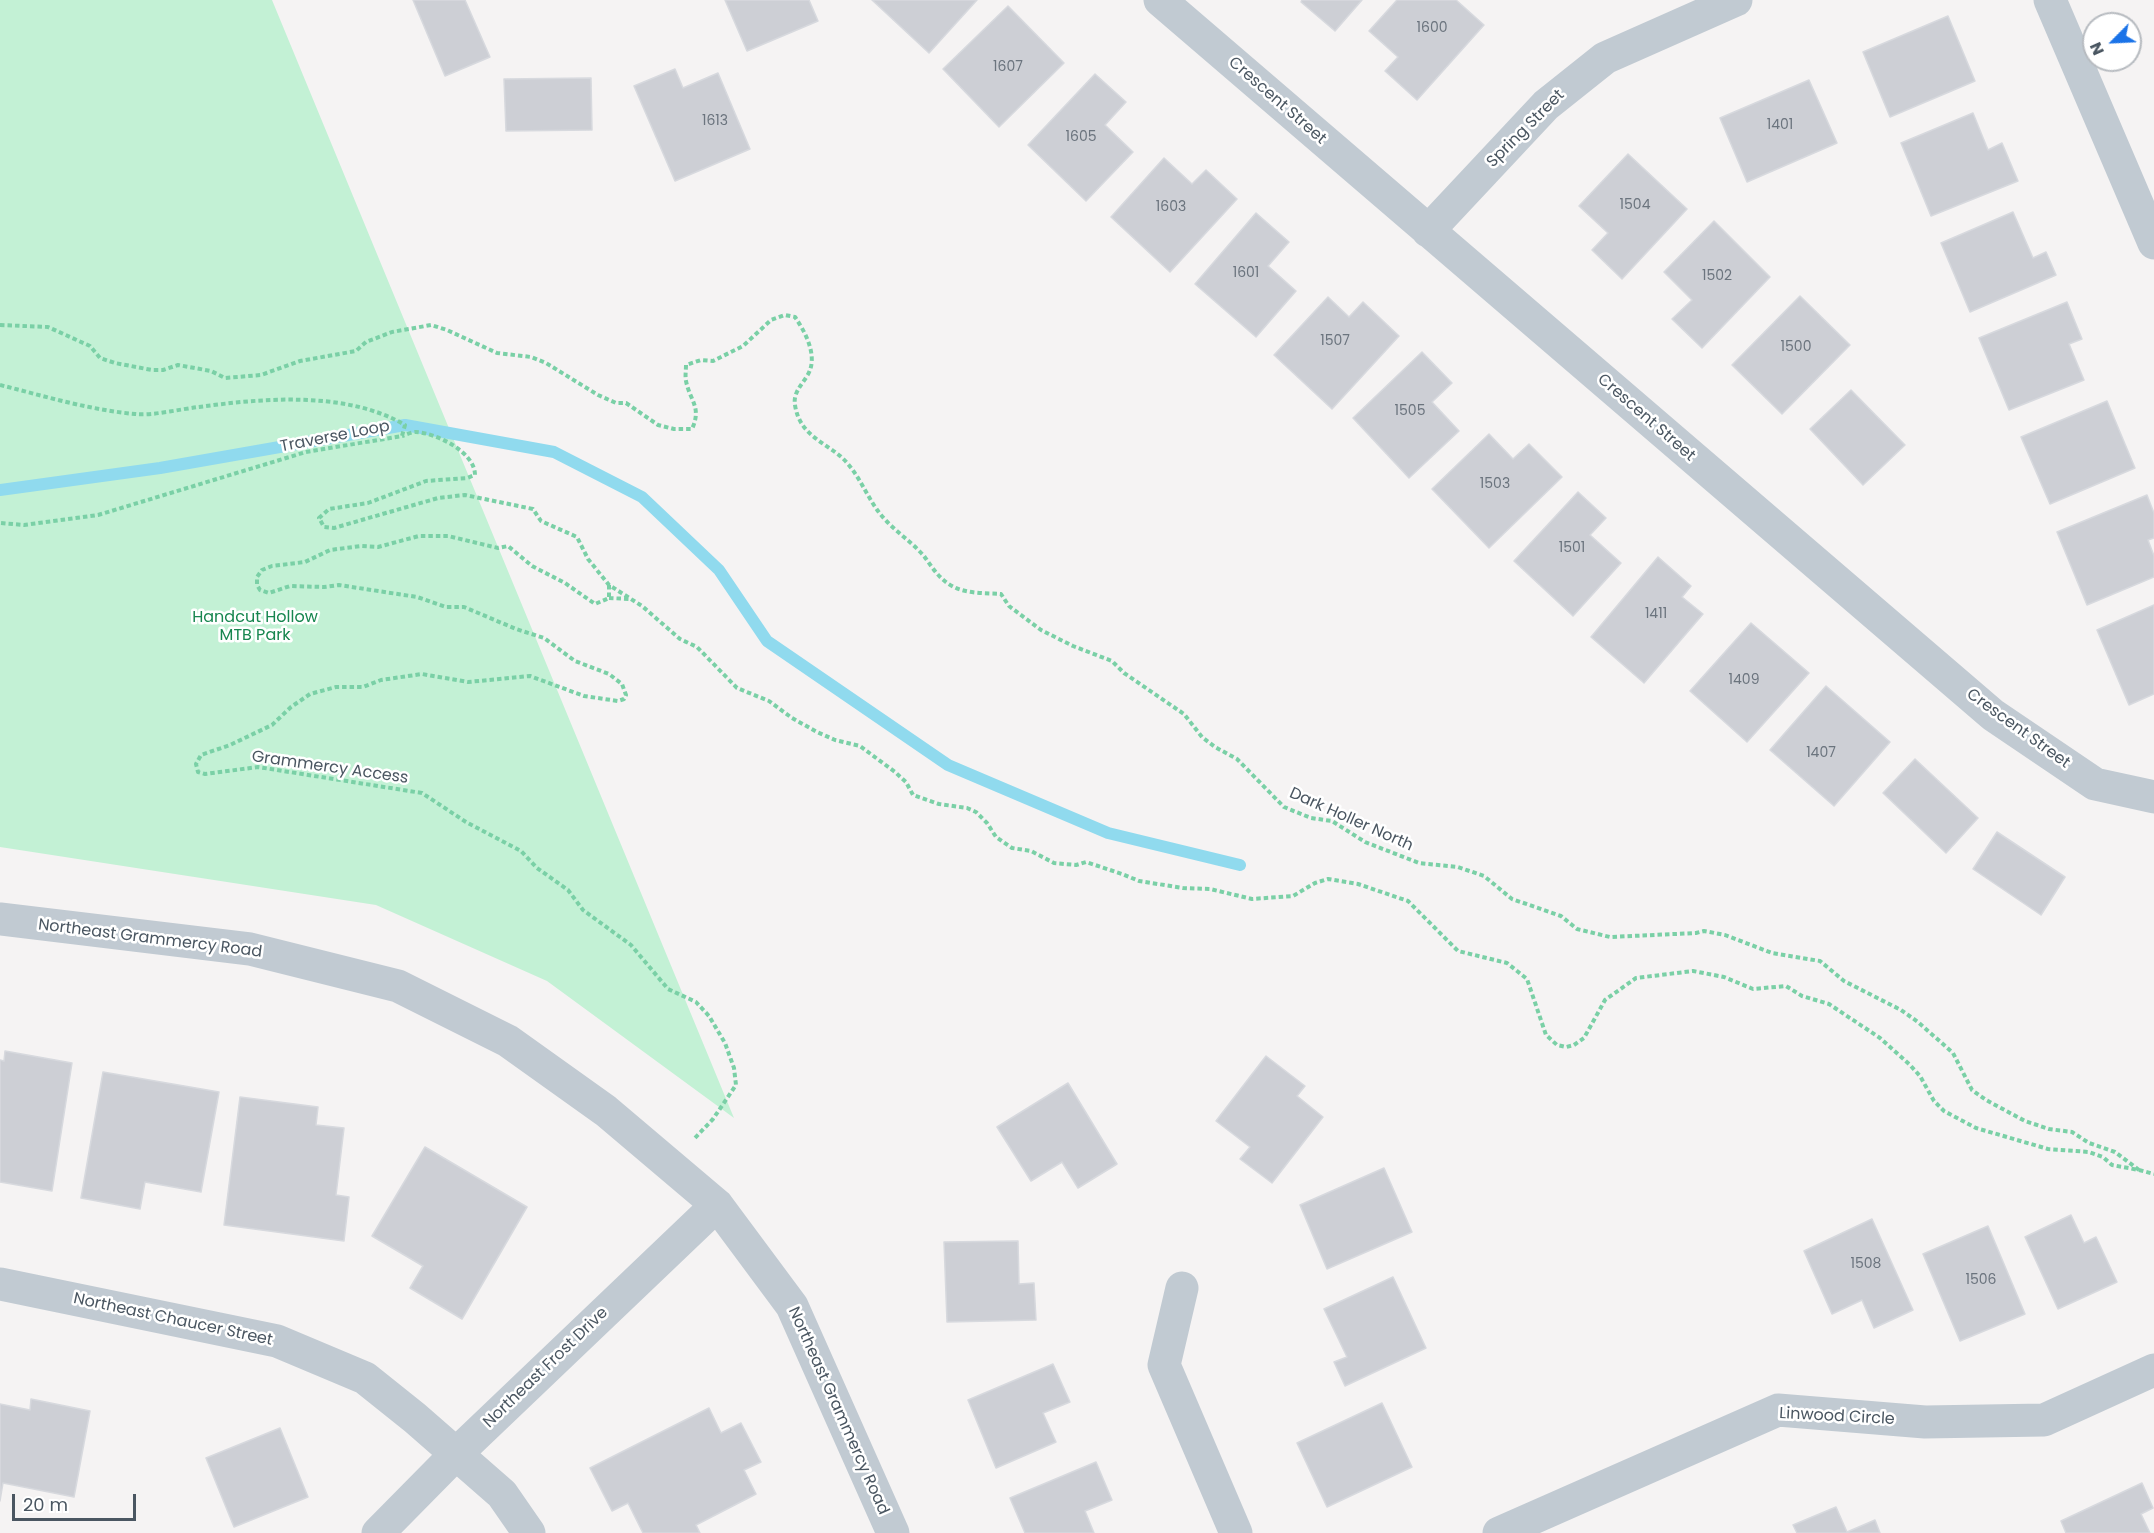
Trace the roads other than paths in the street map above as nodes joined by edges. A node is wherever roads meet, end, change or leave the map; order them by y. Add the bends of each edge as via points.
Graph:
1 (1160, 0) edge
2 (1736, 0) edge
3 (2050, 0) edge
4 (1428, 231) junction
5 (2154, 243) edge
6 (2154, 797) edge
7 (0, 919) edge
8 (717, 1205) junction
9 (0, 1284) edge
10 (1182, 1288) dead end
11 (2154, 1370) edge
12 (455, 1455) junction
13 (378, 1533) edge
14 (529, 1533) edge
15 (893, 1533) edge
16 (1236, 1533) edge
17 (1499, 1533) edge

1 - 4 street, Crescent Street
2 - 4 street, Spring Street via 1605,58 1546,105
3 - 5 street
4 - 6 street, Crescent Street via 1993,715 2095,784
7 - 8 street, Northeast Grammercy Road via 250,949 398,986 508,1041 606,1111
8 - 12 street, Northeast Frost Drive
8 - 15 street, Northeast Grammercy Road via 792,1306
9 - 12 street, Northeast Chaucer Street via 278,1341 364,1378
10 - 16 street via 1164,1365
11 - 17 street, Linwood Circle via 2044,1420 1925,1422 1778,1410
12 - 13 street, Northeast Frost Drive
12 - 14 street, Northeast Chaucer Street via 502,1494

